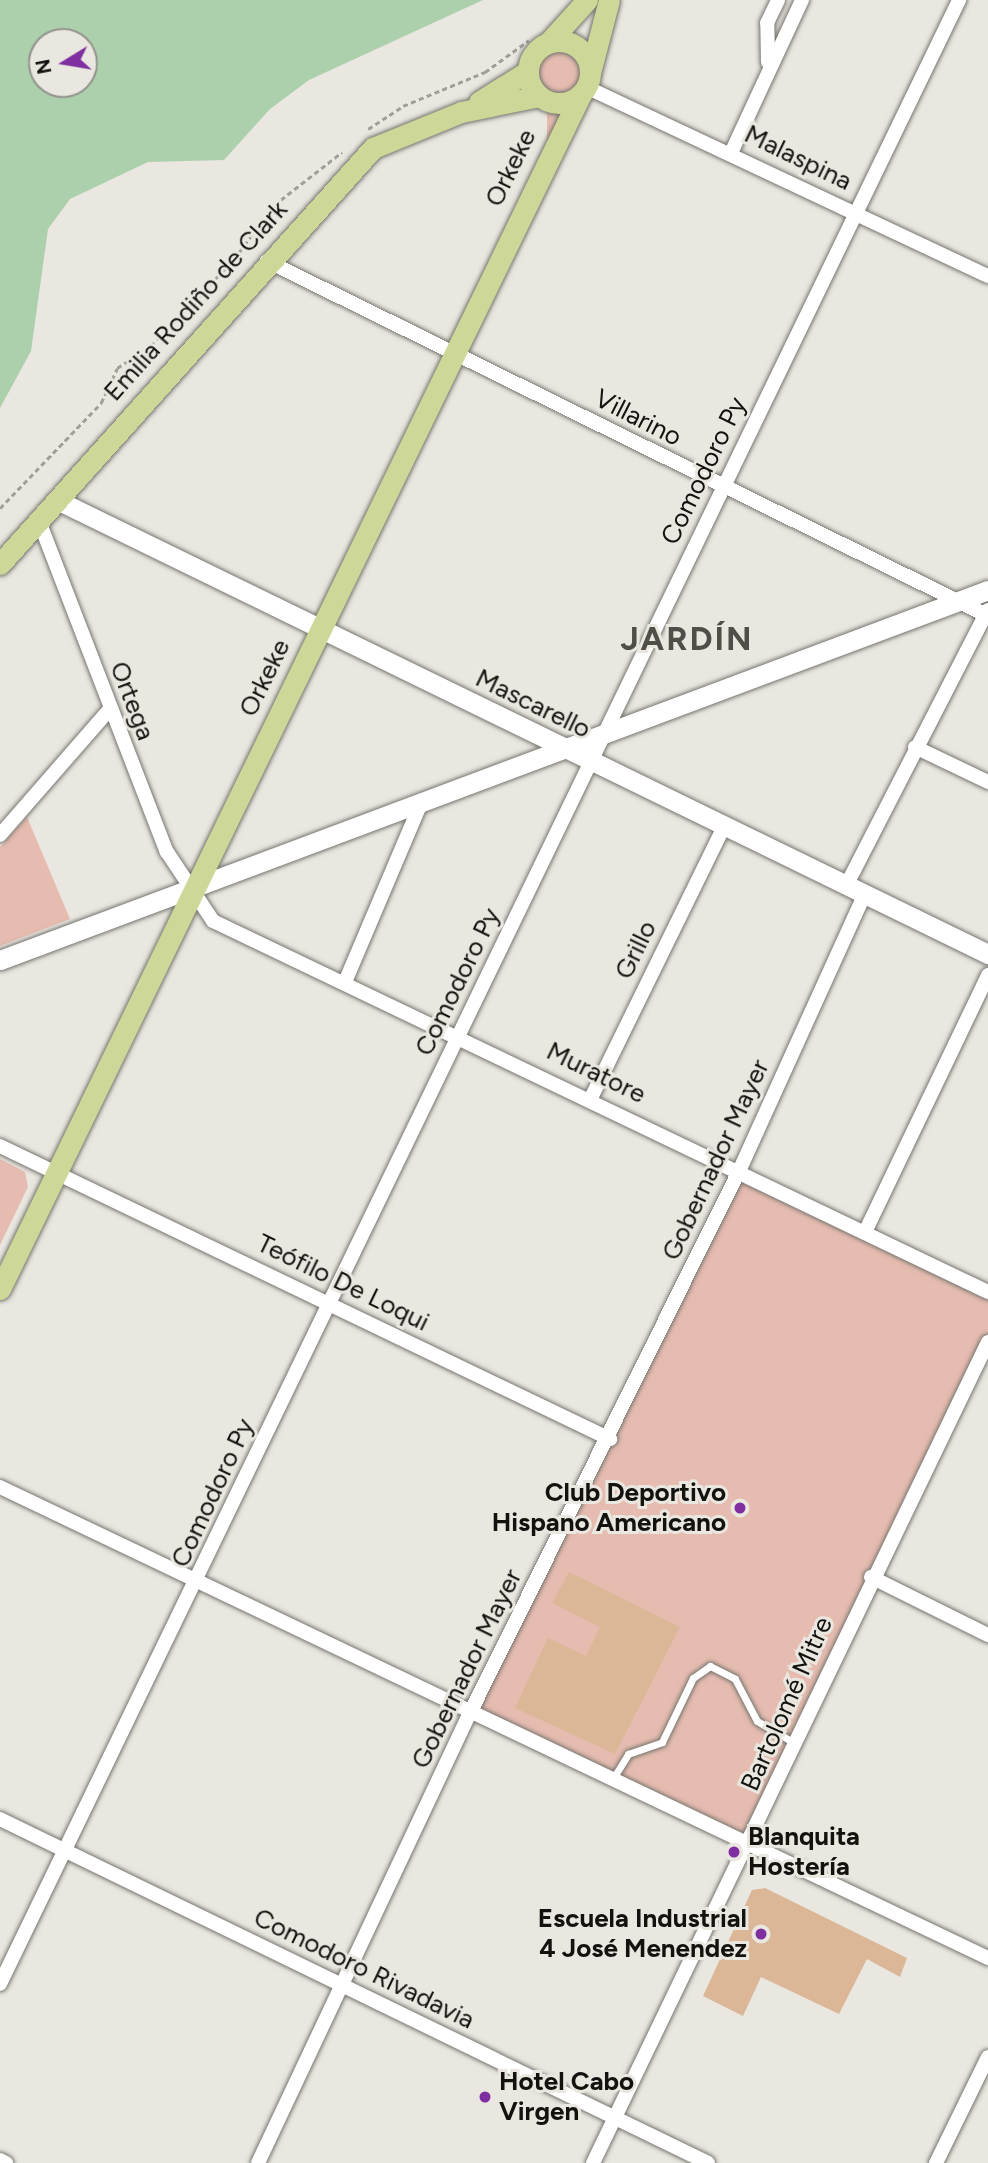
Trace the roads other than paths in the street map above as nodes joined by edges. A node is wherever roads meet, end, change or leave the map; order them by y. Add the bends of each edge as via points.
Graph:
1 (587, 0) edge
2 (609, 0) edge
3 (778, 0) edge
4 (802, 0) edge
5 (959, 0) edge
6 (548, 43) junction
7 (769, 67) junction
8 (528, 71) junction
9 (586, 85) junction
10 (543, 99) junction
11 (461, 112) junction
12 (731, 153) junction
13 (547, 154) junction
14 (858, 215) junction
15 (267, 261) junction
16 (988, 276) edge
17 (456, 354) junction
18 (722, 487) junction
19 (57, 500) junction
20 (39, 521) junction
21 (0, 564) edge
22 (988, 590) edge
23 (955, 604) junction
24 (987, 613) edge
25 (320, 631) junction
26 (108, 711) junction
27 (606, 734) junction
28 (915, 747) junction
29 (566, 748) junction
30 (593, 761) junction
31 (988, 782) edge
32 (422, 801) junction
33 (725, 825) junction
34 (0, 835) edge
35 (847, 884) junction
36 (190, 893) junction
37 (865, 893) junction
38 (988, 954) edge
39 (0, 961) edge
40 (988, 975) edge
41 (345, 982) junction
42 (460, 1035) junction
43 (591, 1098) junction
44 (0, 1146) edge
45 (740, 1169) junction
46 (55, 1173) junction
47 (866, 1230) junction
48 (0, 1289) edge
49 (988, 1292) edge
50 (330, 1304) junction
51 (988, 1342) edge
52 (610, 1438) junction
53 (0, 1486) edge
54 (871, 1577) junction
55 (199, 1581) junction
56 (988, 1635) edge
57 (470, 1713) junction
58 (796, 1744) junction
59 (611, 1780) junction
60 (0, 1819) edge
61 (749, 1846) junction
62 (66, 1850) junction
63 (988, 1958) edge
64 (0, 1984) edge
65 (343, 1987) junction
66 (988, 2057) edge
67 (615, 2119) junction
68 (0, 2160) edge
69 (6, 2163) edge
70 (258, 2163) edge
71 (593, 2163) edge
72 (708, 2163) edge
73 (936, 2163) edge

1 - 6 main road
2 - 9 main road, Orkeke
3 - 7 street via 767,23
4 - 7 street
5 - 14 street, Comodoro Py
6 - 8 main road via 533,54
6 - 9 main road via 578,47
7 - 12 street
8 - 10 main road
8 - 11 main road
9 - 10 main road via 565,103
9 - 12 street, Malaspina
9 - 13 main road, Orkeke
10 - 11 main road
10 - 13 main road
11 - 15 main road, Emilia Rodiño de Clark via 373,148
12 - 14 street, Malaspina
13 - 17 main road, Orkeke
14 - 16 street, Malaspina
14 - 18 street, Comodoro Py
15 - 17 street, Villarino
15 - 19 main road, Emilia Rodiño de Clark
17 - 18 street, Villarino
17 - 25 main road, Orkeke
18 - 23 street, Villarino
18 - 27 street, Comodoro Py
19 - 20 main road, Emilia Rodiño de Clark
19 - 25 main road, Mascarello
20 - 21 main road, Emilia Rodiño de Clark
20 - 26 street, Ortega
22 - 23 main road
23 - 24 street, Villarino
23 - 27 main road
24 - 28 street
25 - 29 main road, Mascarello
25 - 36 main road, Orkeke
26 - 34 street
26 - 36 street, Ortega
27 - 29 main road
27 - 30 street, Comodoro Py
28 - 31 street
28 - 35 street
29 - 30 main road, Mascarello
29 - 32 main road
30 - 33 main road, Mascarello
30 - 42 street, Comodoro Py
32 - 36 main road
32 - 41 street
33 - 35 main road, Mascarello
33 - 43 street, Grillo
35 - 37 main road, Mascarello
36 - 39 main road
36 - 41 street, Muratore via 214,921
36 - 46 main road, Orkeke
37 - 38 main road, Mascarello
37 - 45 street, Gobernador Mayer
40 - 47 street
41 - 42 street, Muratore
42 - 43 street, Muratore
42 - 50 street, Comodoro Py
43 - 45 street, Muratore
44 - 46 street, Teófilo De Loqui
45 - 47 street, Muratore
45 - 52 street, Gobernador Mayer
46 - 48 main road, Orkeke
46 - 50 street, Teófilo De Loqui
47 - 49 street, Muratore
50 - 52 street, Teófilo De Loqui
50 - 55 street, Comodoro Py
51 - 54 street, Bartolomé Mitre
52 - 57 street, Gobernador Mayer
53 - 55 street
54 - 56 street
54 - 58 street, Bartolomé Mitre
55 - 57 street
55 - 62 street, Comodoro Py
57 - 59 street
57 - 65 street, Gobernador Mayer
58 - 59 lane via 757,1721 735,1679 710,1666 693,1678 662,1742 628,1754
58 - 61 street, Bartolomé Mitre
59 - 61 street
60 - 62 street, Comodoro Rivadavia
61 - 63 street
61 - 67 street, Bartolomé Mitre
62 - 64 street, Comodoro Py
62 - 65 street, Comodoro Rivadavia
65 - 67 street, Comodoro Rivadavia
65 - 70 street, Gobernador Mayer
66 - 73 street
67 - 71 street, Bartolomé Mitre
67 - 72 street, Comodoro Rivadavia
68 - 69 street

